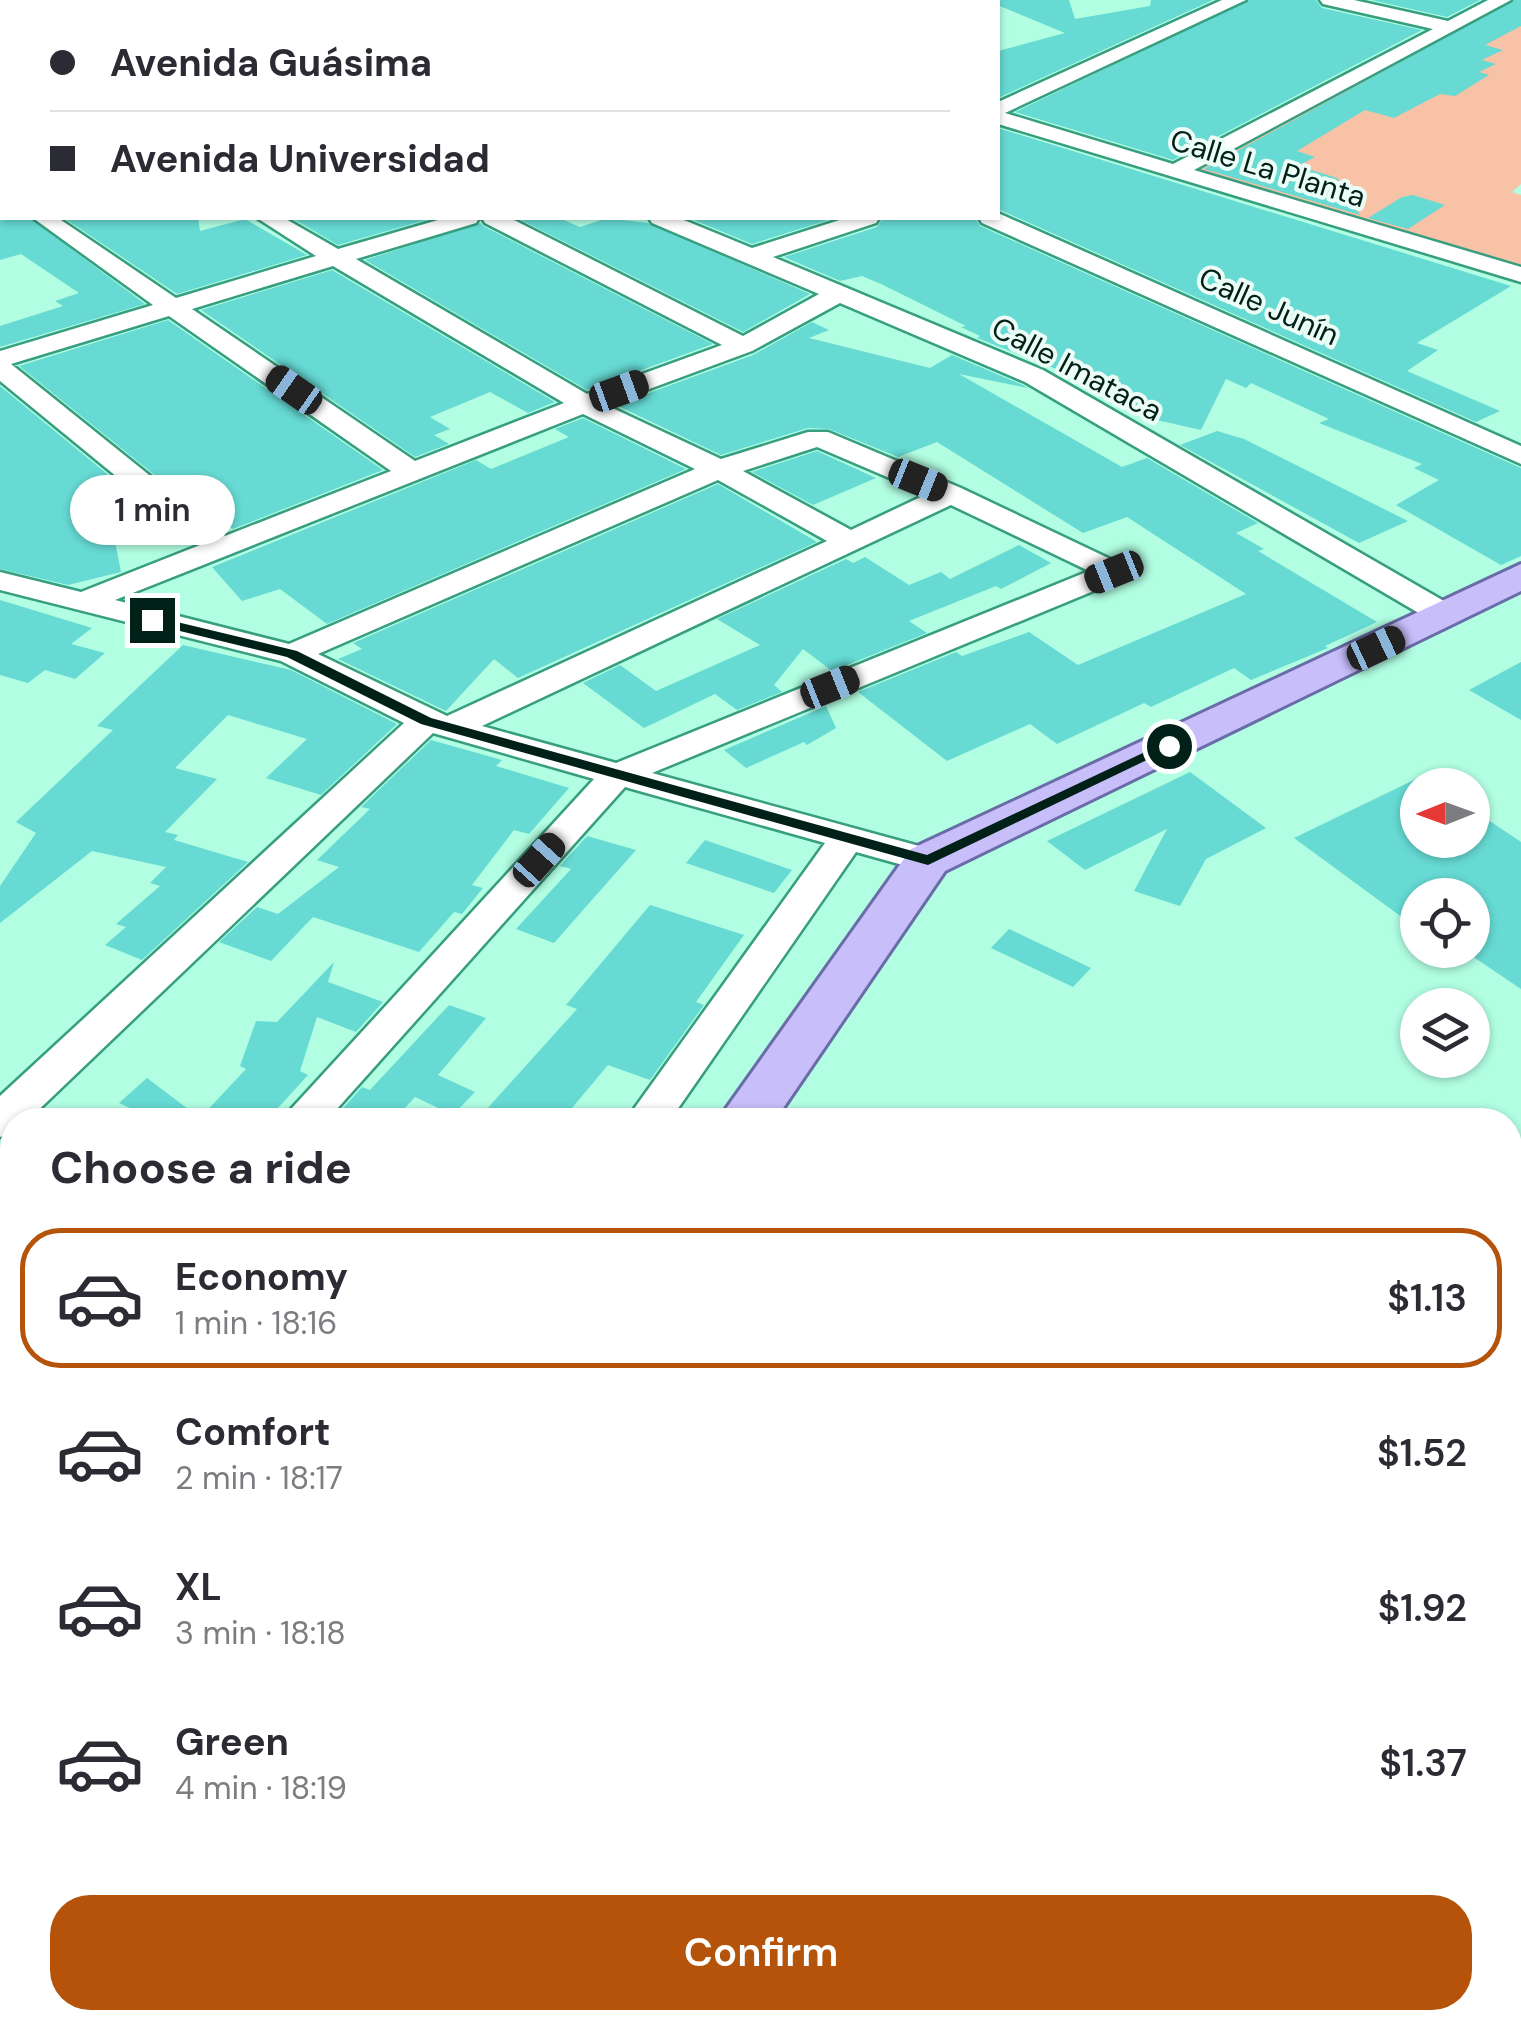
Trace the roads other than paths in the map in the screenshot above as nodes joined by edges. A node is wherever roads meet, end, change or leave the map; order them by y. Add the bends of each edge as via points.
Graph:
1 (1237, 0) edge
2 (1329, 0) edge
3 (1498, 2) edge
4 (1521, 12) edge
5 (1446, 26) junction
6 (1000, 108) edge
7 (1000, 119) edge
8 (1176, 171) junction
9 (47, 220) edge
10 (271, 220) edge
11 (461, 220) edge
12 (497, 220) edge
13 (665, 220) edge
14 (862, 220) edge
15 (994, 220) edge
16 (749, 257) junction
17 (335, 258) junction
18 (1521, 275) edge
19 (838, 294) junction
20 (175, 306) junction
21 (743, 346) junction
22 (1, 360) edge
23 (588, 403) junction
24 (1521, 456) edge
25 (719, 470) junction
26 (414, 474) junction
27 (951, 494) junction
28 (851, 542) junction
29 (222, 548) junction
30 (1521, 576) edge
31 (0, 581) edge
32 (81, 603) junction
33 (1445, 615) junction
34 (292, 654) junction
35 (439, 724) junction
36 (618, 774) junction
37 (846, 838) junction
38 (928, 860) junction
39 (14, 1108) edge
40 (313, 1108) edge
41 (655, 1108) edge
42 (754, 1108) edge

1 - 6 street
2 - 5 street
3 - 4 street
3 - 5 street
5 - 8 street
7 - 8 street, Calle La Planta
8 - 18 street, Calle La Planta
9 - 20 street
10 - 17 street
11 - 17 street
12 - 21 street
13 - 16 street, Calle Imataca
14 - 16 street
15 - 24 street, Calle Junín
16 - 19 street, Calle Imataca
17 - 20 street
17 - 23 street
19 - 21 street
19 - 33 street, Calle Imataca via 1034,376
20 - 22 street
20 - 26 street
21 - 23 street
22 - 29 street
23 - 25 street
23 - 26 street
25 - 27 street via 818,438
25 - 28 street
25 - 34 street
26 - 29 street
27 - 28 street
27 - 36 street via 1114,572
28 - 35 street
29 - 32 street
30 - 33 main road
31 - 32 street
32 - 34 street
33 - 38 main road
34 - 35 street
35 - 36 street
35 - 39 street
36 - 37 street
36 - 40 street
37 - 38 street
37 - 41 street
38 - 42 main road

